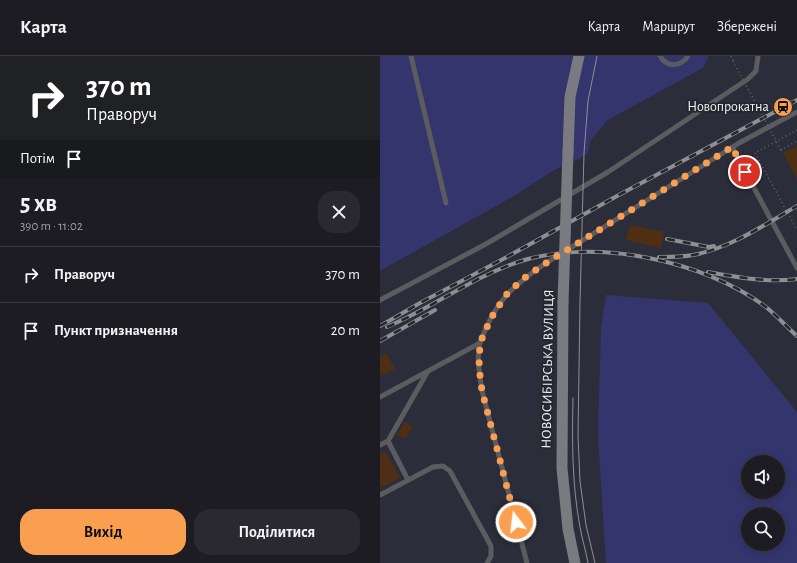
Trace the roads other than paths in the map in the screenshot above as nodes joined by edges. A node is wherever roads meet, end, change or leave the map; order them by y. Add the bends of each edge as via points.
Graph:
1 (411, 56) edge
2 (579, 56) edge
3 (660, 56) edge
4 (688, 56) edge
5 (758, 56) edge
6 (797, 112) edge
7 (732, 147) junction
8 (446, 203) dead end
9 (797, 268) edge
10 (380, 300) edge
11 (480, 343) junction
12 (429, 370) junction
13 (380, 397) edge
14 (388, 441) junction
15 (380, 445) edge
16 (408, 480) junction
17 (380, 495) edge
18 (487, 563) edge
19 (527, 563) edge
20 (575, 563) edge

1 - 8 lane
2 - 20 main road, НОВОСИБІРСЬКА ВУЛИЦЯ, bridge via 570,97 563,302 562,468 568,529
3 - 4 lane via 664,62 672,65 681,64
5 - 10 lane via 756,71 748,79 608,172 486,244
6 - 7 lane
7 - 9 lane
7 - 11 lane via 523,279 506,295 491,318
11 - 12 lane
11 - 19 lane via 482,391
12 - 13 lane
12 - 14 lane
14 - 15 lane
14 - 16 lane
16 - 17 lane
16 - 18 lane via 433,467 443,466 450,471 490,546 491,556

